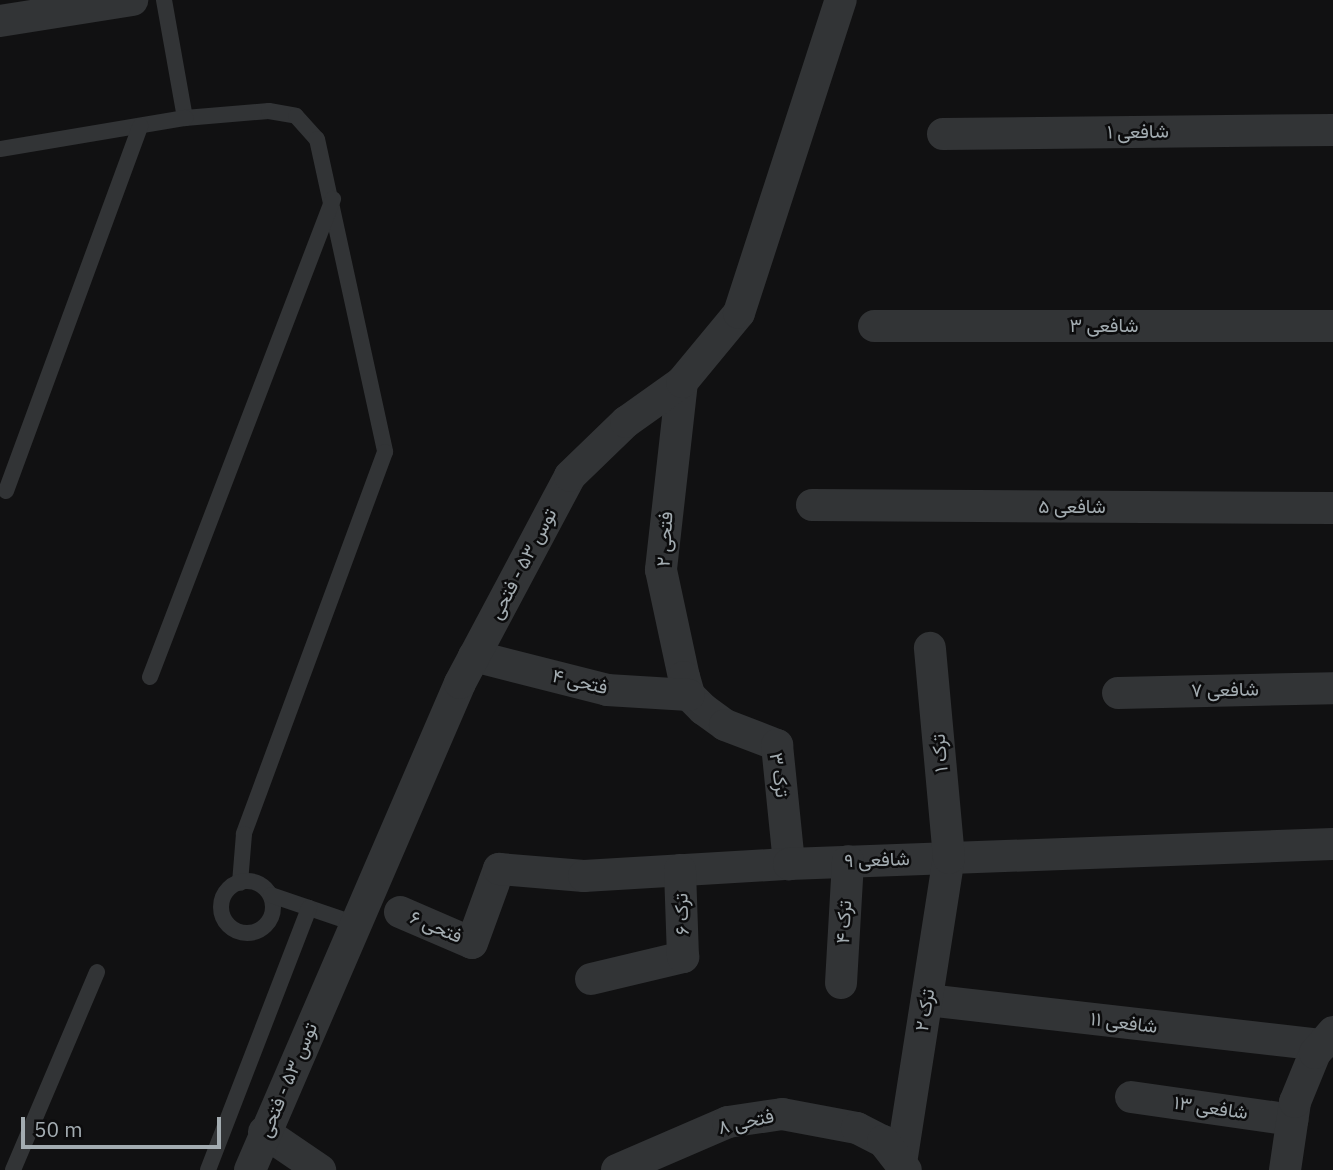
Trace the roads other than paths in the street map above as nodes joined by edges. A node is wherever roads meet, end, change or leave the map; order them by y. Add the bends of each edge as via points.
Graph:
1 (132, 0) edge
2 (163, 0) edge
3 (841, 0) edge
4 (0, 21) edge
5 (185, 118) junction
6 (140, 126) junction
7 (1333, 130) edge
8 (943, 134) dead end
9 (0, 149) edge
10 (333, 200) junction
11 (874, 326) dead end
12 (1333, 327) edge
13 (682, 382) junction
14 (6, 491) dead end
15 (812, 505) dead end
16 (1333, 508) edge
17 (930, 648) dead end
18 (474, 656) junction
19 (150, 677) dead end
20 (1333, 688) edge
21 (1118, 693) dead end
22 (689, 695) junction
23 (1333, 844) edge
24 (949, 858) junction
25 (848, 862) junction
26 (789, 864) junction
27 (680, 870) junction
28 (240, 883) junction
29 (271, 895) junction
30 (309, 908) junction
31 (400, 912) dead end
32 (356, 923) junction
33 (472, 943) joint
34 (97, 972) dead end
35 (591, 979) dead end
36 (841, 983) dead end
37 (927, 1000) junction
38 (1327, 1039) edge
39 (1131, 1097) dead end
40 (1292, 1120) junction
41 (264, 1132) junction
42 (903, 1167) edge
43 (13, 1170) edge
44 (208, 1170) edge
45 (250, 1170) edge
46 (320, 1170) edge
47 (617, 1170) edge
48 (1285, 1170) edge

1 - 4 street
2 - 5 lane
3 - 13 street, توس ۵۳ - فتحی via 738,313
5 - 6 lane
5 - 10 lane via 270,111 296,116 317,139
6 - 9 lane
6 - 14 lane
7 - 8 street, شافعی ۱
10 - 19 lane
10 - 28 lane via 385,452 244,834
11 - 12 street, شافعی ۳
13 - 18 street, توس ۵۳ - فتحی via 626,422 570,476
13 - 22 street, فتحی ۲ via 661,570
15 - 16 street, شافعی ۵
17 - 24 street, ترک ۱
18 - 22 street, فتحی ۴ via 607,690
18 - 32 street, توس ۵۳ - فتحی
20 - 21 street, شافعی ۷
22 - 26 street, ترک ۳ via 725,725 777,745
23 - 24 street, شافعی ۹
24 - 25 street, شافعی ۹
24 - 37 street, ترک ۲
25 - 26 street, شافعی ۹
25 - 36 street, ترک ۴
26 - 27 street, شافعی ۹
27 - 33 street, شافعی ۹ via 584,876 499,869
27 - 35 street, ترک ۶ via 683,957
28 - 29 lane via 255,882
28 - 29 lane via 227,891 221,910 231,928 240,932 260,930 268,924
29 - 30 lane
30 - 32 lane
30 - 44 lane
31 - 33 street, فتحی ۶
32 - 41 street, توس ۵۳ - فتحی
34 - 43 lane
37 - 38 street, شافعی ۱۱
37 - 42 street, ترک ۲
38 - 40 street via 1295,1102
39 - 40 street, شافعی ۱۳
40 - 48 street
41 - 45 street, توس ۵۳ - فتحی
41 - 46 street
42 - 47 street, فتحی ۸ via 883,1141 857,1128 782,1114 728,1122

